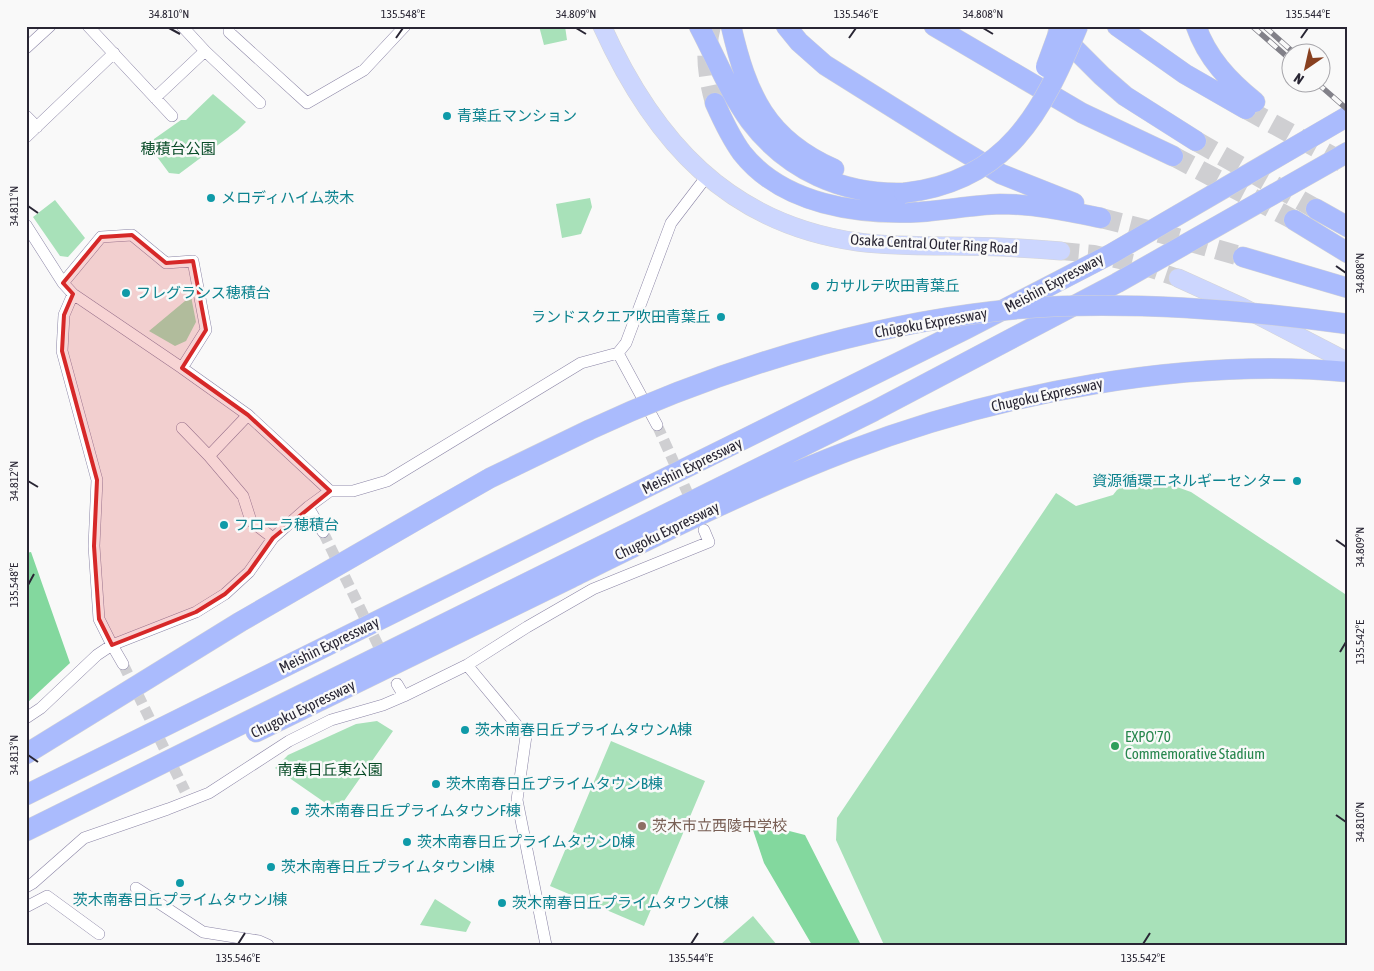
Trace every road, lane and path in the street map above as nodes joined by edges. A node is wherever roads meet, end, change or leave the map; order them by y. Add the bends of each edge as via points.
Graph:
1 (50, 26) edge
2 (88, 26) edge
3 (182, 26) edge
4 (229, 26) edge
5 (405, 26) edge
6 (602, 26) edge
7 (699, 26) edge
8 (731, 26) edge
9 (786, 26) edge
10 (934, 26) edge
11 (1050, 26) edge
12 (1061, 26) edge
13 (1078, 26) edge
14 (1117, 26) edge
15 (1196, 26) edge
16 (26, 48) edge
17 (205, 51) junction
18 (114, 53) junction
19 (156, 98) junction
20 (1348, 102) edge
21 (260, 103) dead end
22 (716, 103) tunnel mouth
23 (26, 116) edge
24 (172, 116) dead end
25 (1348, 116) edge
26 (37, 127) junction
27 (26, 137) edge
28 (1196, 141) tunnel mouth
29 (1348, 152) edge
30 (1173, 156) tunnel mouth
31 (1270, 162) junction
32 (707, 176) junction
33 (902, 186) junction
34 (1316, 209) tunnel mouth
35 (1294, 220) tunnel mouth
36 (26, 225) edge
37 (1348, 227) edge
38 (1061, 251) tunnel mouth
39 (1348, 254) edge
40 (1243, 257) tunnel mouth
41 (1178, 278) tunnel mouth
42 (63, 283) junction
43 (1348, 288) edge
44 (73, 294) junction
45 (1348, 324) edge
46 (618, 353) junction
47 (1348, 362) edge
48 (182, 368) junction
49 (1348, 372) edge
50 (248, 415) junction
51 (657, 425) tunnel mouth
52 (182, 428) dead end
53 (209, 456) junction
54 (330, 491) junction
55 (308, 507) junction
56 (704, 530) dead end
57 (323, 532) tunnel mouth
58 (273, 538) junction
59 (112, 645) junction
60 (123, 664) tunnel mouth
61 (467, 666) junction
62 (397, 684) tunnel mouth
63 (404, 696) junction
64 (26, 718) edge
65 (26, 754) edge
66 (26, 795) edge
67 (26, 831) edge
68 (26, 887) edge
69 (136, 888) dead end
70 (26, 907) edge
71 (100, 934) dead end
72 (268, 945) edge
73 (546, 945) edge

1 - 16 street
2 - 18 street
3 - 17 street
4 - 5 street via 229,32 307,103 364,70
6 - 32 main road, Osaka Central Outer Ring Road via 645,106 670,140
7 - 33 highway via 740,105 772,146 800,168 831,183 884,194
8 - 33 highway via 750,90 767,118 791,143 818,162 849,175
9 - 22 highway via 824,65 1001,174 1104,216 1021,205 896,212 824,203 773,181 757,168 733,140
10 - 30 highway via 1082,113
11 - 28 highway via 1125,96
12 - 33 highway, bridge via 1042,76 1018,117 1000,137 963,163
13 - 33 highway, bridge via 1046,98 1013,143 983,167 965,176 931,188
14 - 15 highway via 1185,74 1250,105 1206,51
17 - 19 street
17 - 21 street
18 - 19 street
18 - 26 street
19 - 24 street
20 - 31 highway
23 - 26 street
25 - 31 highway, Meishin Expressway
26 - 27 street
29 - 67 highway, Meishin Expressway via 1117,282 874,410
31 - 66 highway, Meishin Expressway via 1111,254 966,329
32 - 38 main road, Osaka Central Outer Ring Road via 741,201 776,220 835,238 888,244
32 - 46 street via 671,223 626,344
34 - 37 highway
35 - 39 highway
36 - 42 street
40 - 43 highway
41 - 47 main road
42 - 44 street
42 - 48 street via 101,237 132,235 166,263 193,261 206,330
44 - 48 street
44 - 59 street via 64,315 62,350 97,480 94,546 100,619
45 - 65 highway, Chūgoku Expressway, bridge via 1236,310 1062,306 963,316 871,333 798,352 616,417 490,478 240,622
46 - 51 street
46 - 54 street via 581,363 387,481 354,491
48 - 50 street
49 - 67 highway, Chugoku Expressway via 1258,369 1195,372 1058,391 990,406 848,451 721,506 245,738
50 - 53 street
50 - 54 street
52 - 53 street
53 - 58 street via 243,496 251,521
54 - 55 street
55 - 57 street
55 - 58 street
56 - 61 street via 708,542 593,589 527,626
58 - 59 street via 249,572 225,594 196,612
59 - 60 street
59 - 64 street
61 - 63 street
61 - 73 street via 526,736 517,800
62 - 63 street
63 - 68 street via 331,720 289,741 209,793 187,795 168,809 84,838
69 - 72 street via 203,932
70 - 71 street via 47,896

